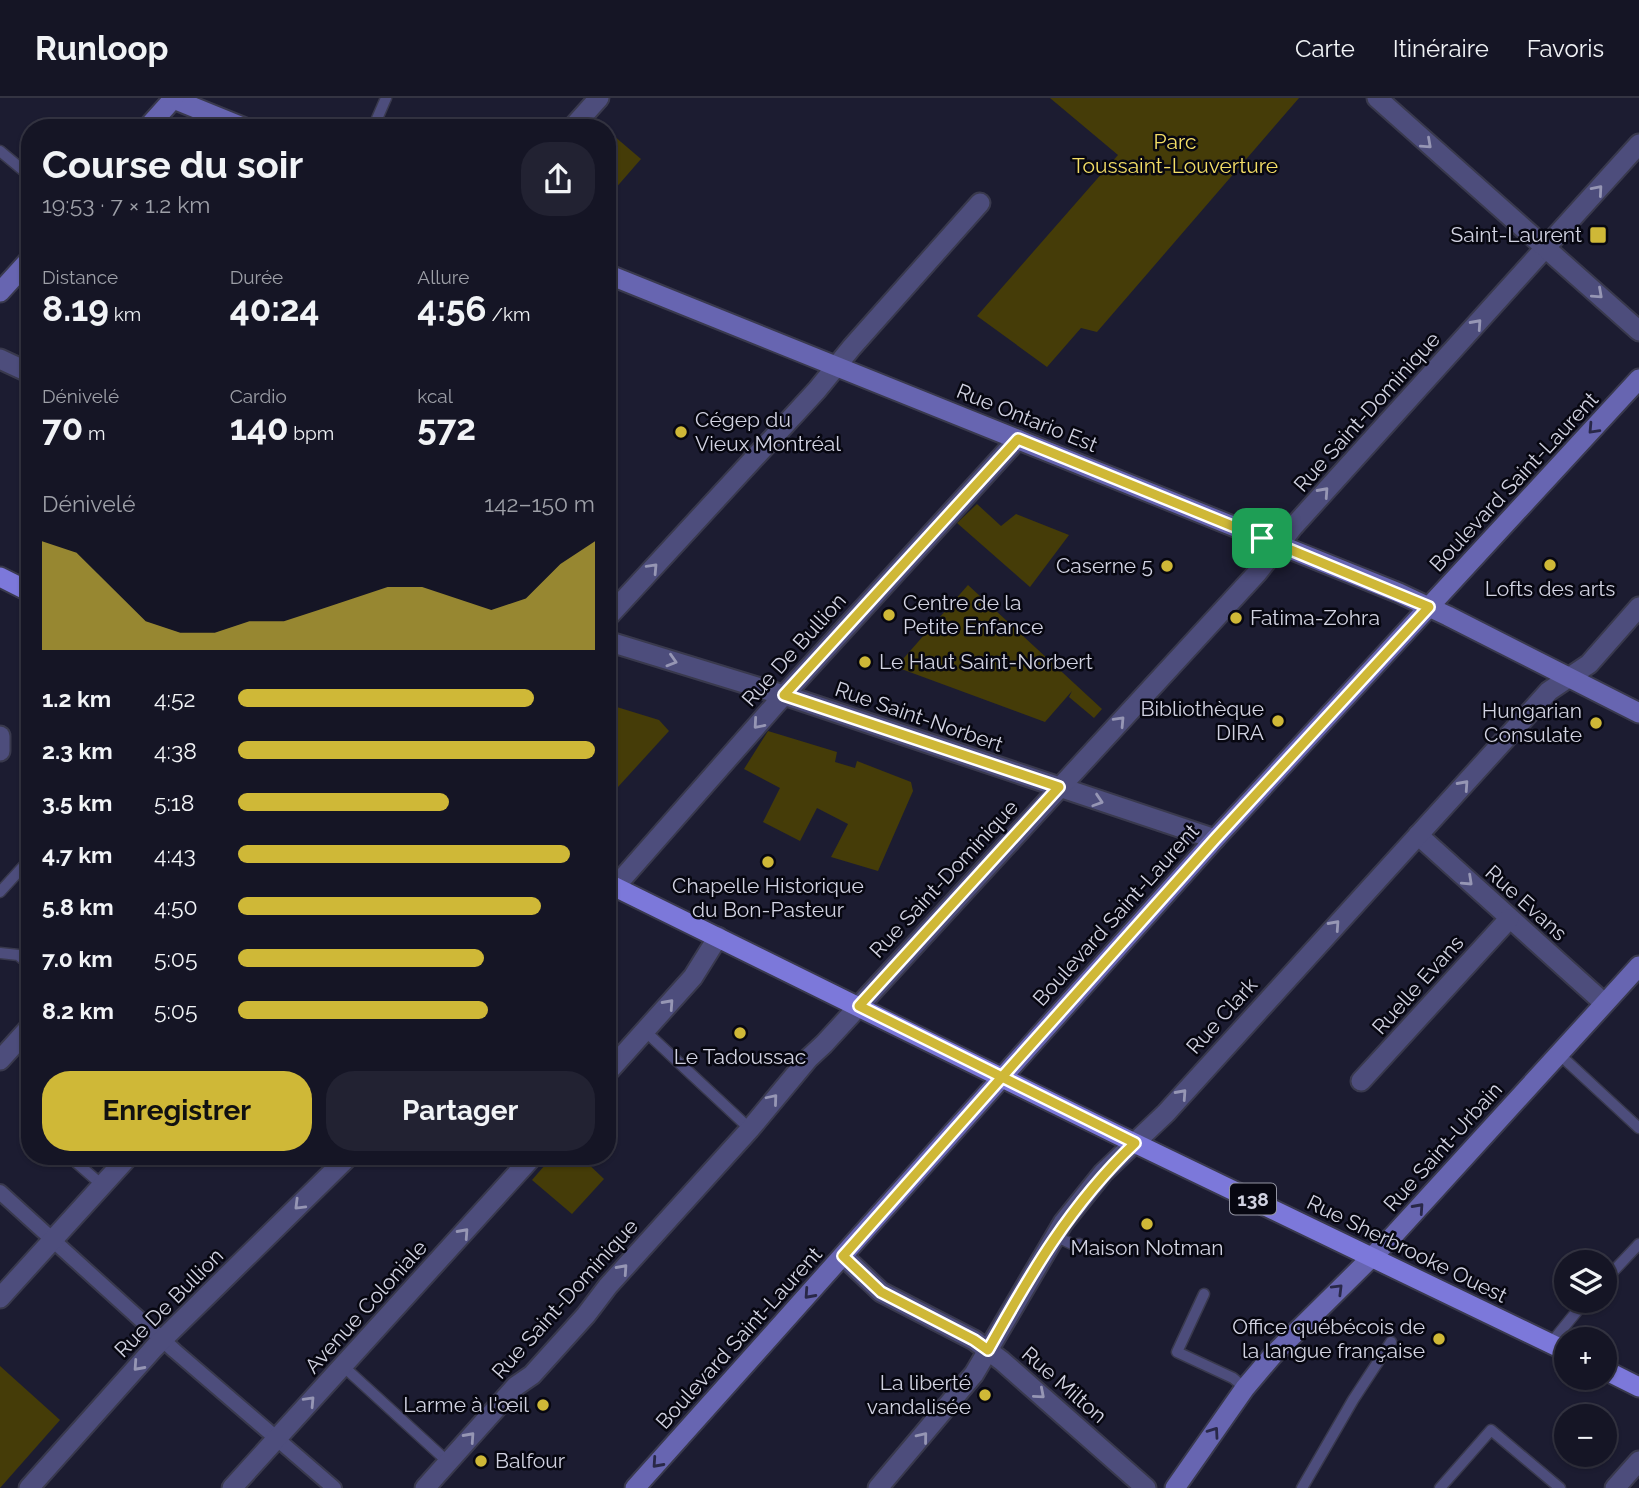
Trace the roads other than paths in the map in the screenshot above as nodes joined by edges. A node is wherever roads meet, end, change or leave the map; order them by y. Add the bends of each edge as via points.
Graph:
1 (173, 98) edge
2 (386, 98) edge
3 (599, 98) edge
4 (1377, 98) edge
5 (155, 119) edge
6 (223, 119) edge
7 (377, 119) edge
8 (580, 119) edge
9 (1639, 144) edge
10 (0, 151) edge
11 (21, 168) edge
12 (980, 203) dead end
13 (1545, 248) junction
14 (21, 269) edge
15 (616, 278) edge
16 (0, 292) edge
17 (1639, 331) edge
18 (0, 359) edge
19 (836, 366) junction
20 (21, 369) edge
21 (1639, 379) edge
22 (1018, 439) junction
23 (1279, 544) junction
24 (0, 577) edge
25 (21, 588) edge
26 (1429, 607) junction
27 (1639, 607) edge
28 (616, 608) edge
29 (616, 644) edge
30 (1570, 678) junction
31 (784, 695) junction
32 (1639, 713) edge
33 (0, 736) edge
34 (0, 751) edge
35 (1059, 787) junction
36 (1418, 835) junction
37 (1215, 839) junction
38 (21, 869) edge
39 (616, 881) edge
40 (616, 891) edge
41 (0, 892) edge
42 (1509, 919) junction
43 (719, 937) junction
44 (0, 953) edge
45 (21, 958) edge
46 (1639, 966) edge
47 (1604, 1003) junction
48 (859, 1006) junction
49 (645, 1031) junction
50 (21, 1037) edge
51 (1559, 1054) junction
52 (0, 1060) edge
53 (616, 1063) edge
54 (1002, 1077) junction
55 (1361, 1081) dead end
56 (1639, 1128) edge
57 (750, 1129) junction
58 (1135, 1143) junction
59 (79, 1165) edge
60 (121, 1165) edge
61 (340, 1165) edge
62 (525, 1165) edge
63 (102, 1185) junction
64 (0, 1192) edge
65 (1055, 1236) junction
66 (54, 1240) junction
67 (1079, 1244) dead end
68 (1639, 1244) edge
69 (843, 1256) junction
70 (1371, 1256) junction
71 (1617, 1267) edge
72 (1204, 1294) dead end
73 (0, 1298) edge
74 (163, 1340) junction
75 (1391, 1342) dead end
76 (1554, 1345) edge
77 (988, 1350) junction
78 (343, 1366) junction
79 (1617, 1376) edge
80 (1639, 1387) edge
81 (1245, 1388) junction
82 (276, 1438) junction
83 (1639, 1461) edge
84 (448, 1462) junction
85 (1619, 1487) edge
86 (29, 1488) edge
87 (232, 1488) edge
88 (334, 1488) edge
89 (425, 1488) edge
90 (635, 1488) edge
91 (878, 1488) edge
92 (1146, 1488) edge
93 (1175, 1488) edge
94 (1302, 1488) edge
95 (1440, 1488) edge
96 (1560, 1488) edge

1 - 5 main road
1 - 6 main road
2 - 7 lane
3 - 8 street
4 -> 13 street
13 -> 9 street, Rue Saint-Dominique
10 - 11 lane
12 - 19 street
13 -> 17 street
23 -> 13 street, Rue Saint-Dominique
14 - 16 main road
15 - 19 main road, Rue Ontario Est
18 - 20 street
19 - 22 main road, Rue Ontario Est
28 -> 19 street
21 -> 26 main road, Boulevard Saint-Laurent
22 - 23 main road, Rue Ontario Est
22 - 31 street, Rue De Bullion
23 - 26 main road, Rue Ontario Est
35 -> 23 street, Rue Saint-Dominique
24 - 25 main road
26 - 30 main road, Rue Ontario Est
26 - 37 main road, Boulevard Saint-Laurent
27 - 30 street, Rue Clark
29 -> 31 street, Rue Saint-Norbert
30 - 32 main road, Rue Ontario Est
36 -> 30 street, Rue Clark via 1549,691
31 - 35 street, Rue Saint-Norbert
31 -> 39 street, Rue De Bullion
33 - 34 street
35 -> 37 street, Rue Saint-Norbert
35 - 48 street, Rue Saint-Dominique via 970,892
36 -> 42 street, Rue Evans
58 -> 36 street, Rue Clark
37 - 54 main road, Boulevard Saint-Laurent
38 - 41 lane
40 - 43 main road, 138
42 - 47 street, Rue Evans
42 - 55 street, Ruelle Evans
43 - 48 main road, 138
49 -> 43 street via 693,977
44 - 45 lane
46 - 47 main road, Rue Saint-Urbain
47 - 51 main road, Rue Saint-Urbain
48 - 54 main road, 138
57 -> 48 street, Rue Saint-Dominique
49 - 53 street
49 - 57 lane
50 - 52 street
51 - 56 lane
70 -> 51 main road, Rue Saint-Urbain
54 - 58 main road, Rue Sherbrooke Ouest / 138
54 - 69 main road, Boulevard Saint-Laurent
84 -> 57 street, Rue Saint-Dominique via 516,1386 532,1375
58 - 65 street, Rue Clark via 1103,1173
58 - 70 main road, Rue Sherbrooke Ouest / 138
59 - 63 lane
60 - 63 street
61 -> 74 street, Rue De Bullion
78 -> 62 street, Avenue Coloniale
63 - 66 street
64 - 66 street
65 - 67 lane
65 - 77 street, Rue Clark
66 - 73 street
66 - 74 street
68 - 71 lane
69 - 77 street, Rue Milton via 881,1292
69 -> 90 main road, Boulevard Saint-Laurent
70 - 76 main road, Rue Sherbrooke Ouest / 138
81 -> 70 main road, Rue Saint-Urbain
72 - 81 lane via 1177,1352
74 - 82 street
74 -> 86 street, Rue De Bullion
75 - 94 lane
91 -> 77 street, Rue Clark via 974,1374
77 -> 92 street, Rue Milton
82 -> 78 street, Avenue Coloniale
78 - 84 lane
79 - 80 main road
93 -> 81 main road, Rue Saint-Urbain
82 - 87 street, Avenue Coloniale
82 - 88 street
83 - 85 street
84 - 89 street, Rue Saint-Dominique
95 - 96 lane via 1491,1430

